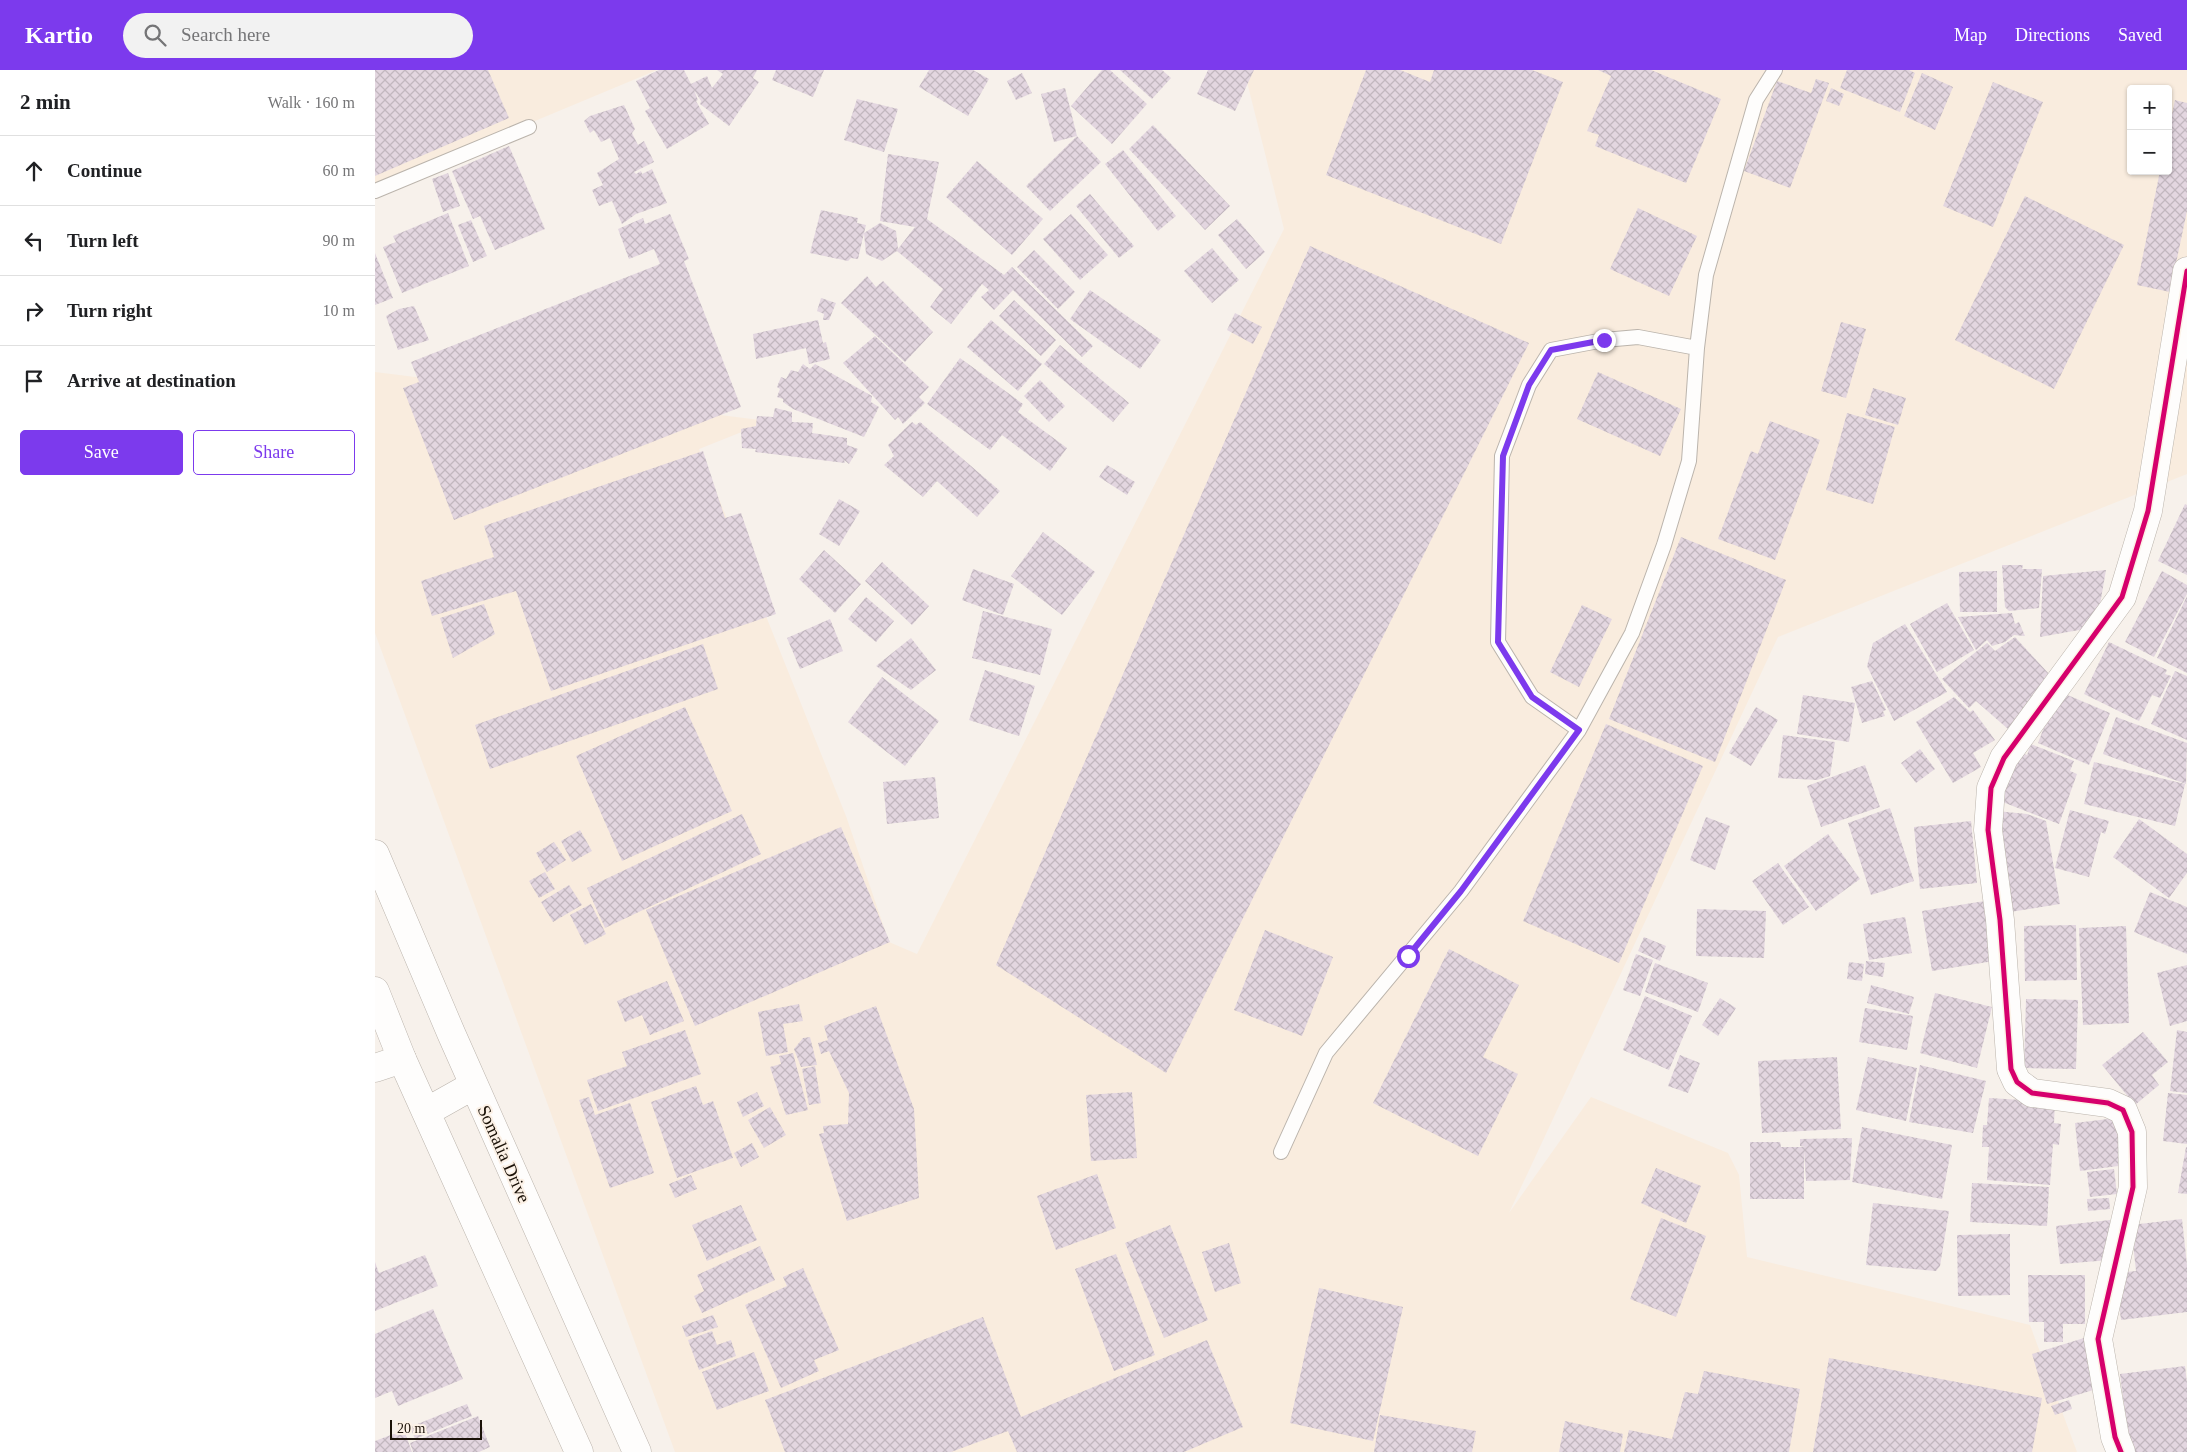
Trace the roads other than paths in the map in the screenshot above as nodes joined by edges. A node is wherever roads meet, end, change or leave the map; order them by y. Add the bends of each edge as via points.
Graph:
1 (1775, 70) edge
2 (529, 127) dead end
3 (375, 191) edge
4 (2187, 271) edge
5 (1697, 348) junction
6 (1579, 730) junction
7 (375, 854) edge
8 (375, 991) edge
9 (402, 1058) junction
10 (375, 1068) edge
11 (474, 1086) junction
12 (426, 1112) junction
13 (1281, 1152) dead end
14 (579, 1452) edge
15 (637, 1452) edge
16 (2121, 1452) edge

1 - 5 lane via 1757,100 1706,275
2 - 3 lane
4 - 16 street via 2148,511 2122,597 2004,758 1991,788 1988,830 2001,920 2011,1069 2017,1082 2032,1093 2108,1103 2123,1110 2132,1132 2133,1187 2098,1339 2115,1437
5 - 6 lane via 1689,461 1664,545 1632,633
5 - 6 lane via 1638,337 1551,350 1529,385 1503,456 1498,642 1532,697
6 - 13 lane via 1461,891 1326,1053
7 - 11 street, Somalia Drive
8 - 9 street
9 - 10 street
9 - 12 street
11 - 12 street
11 - 15 street, Somalia Drive
12 - 14 street

